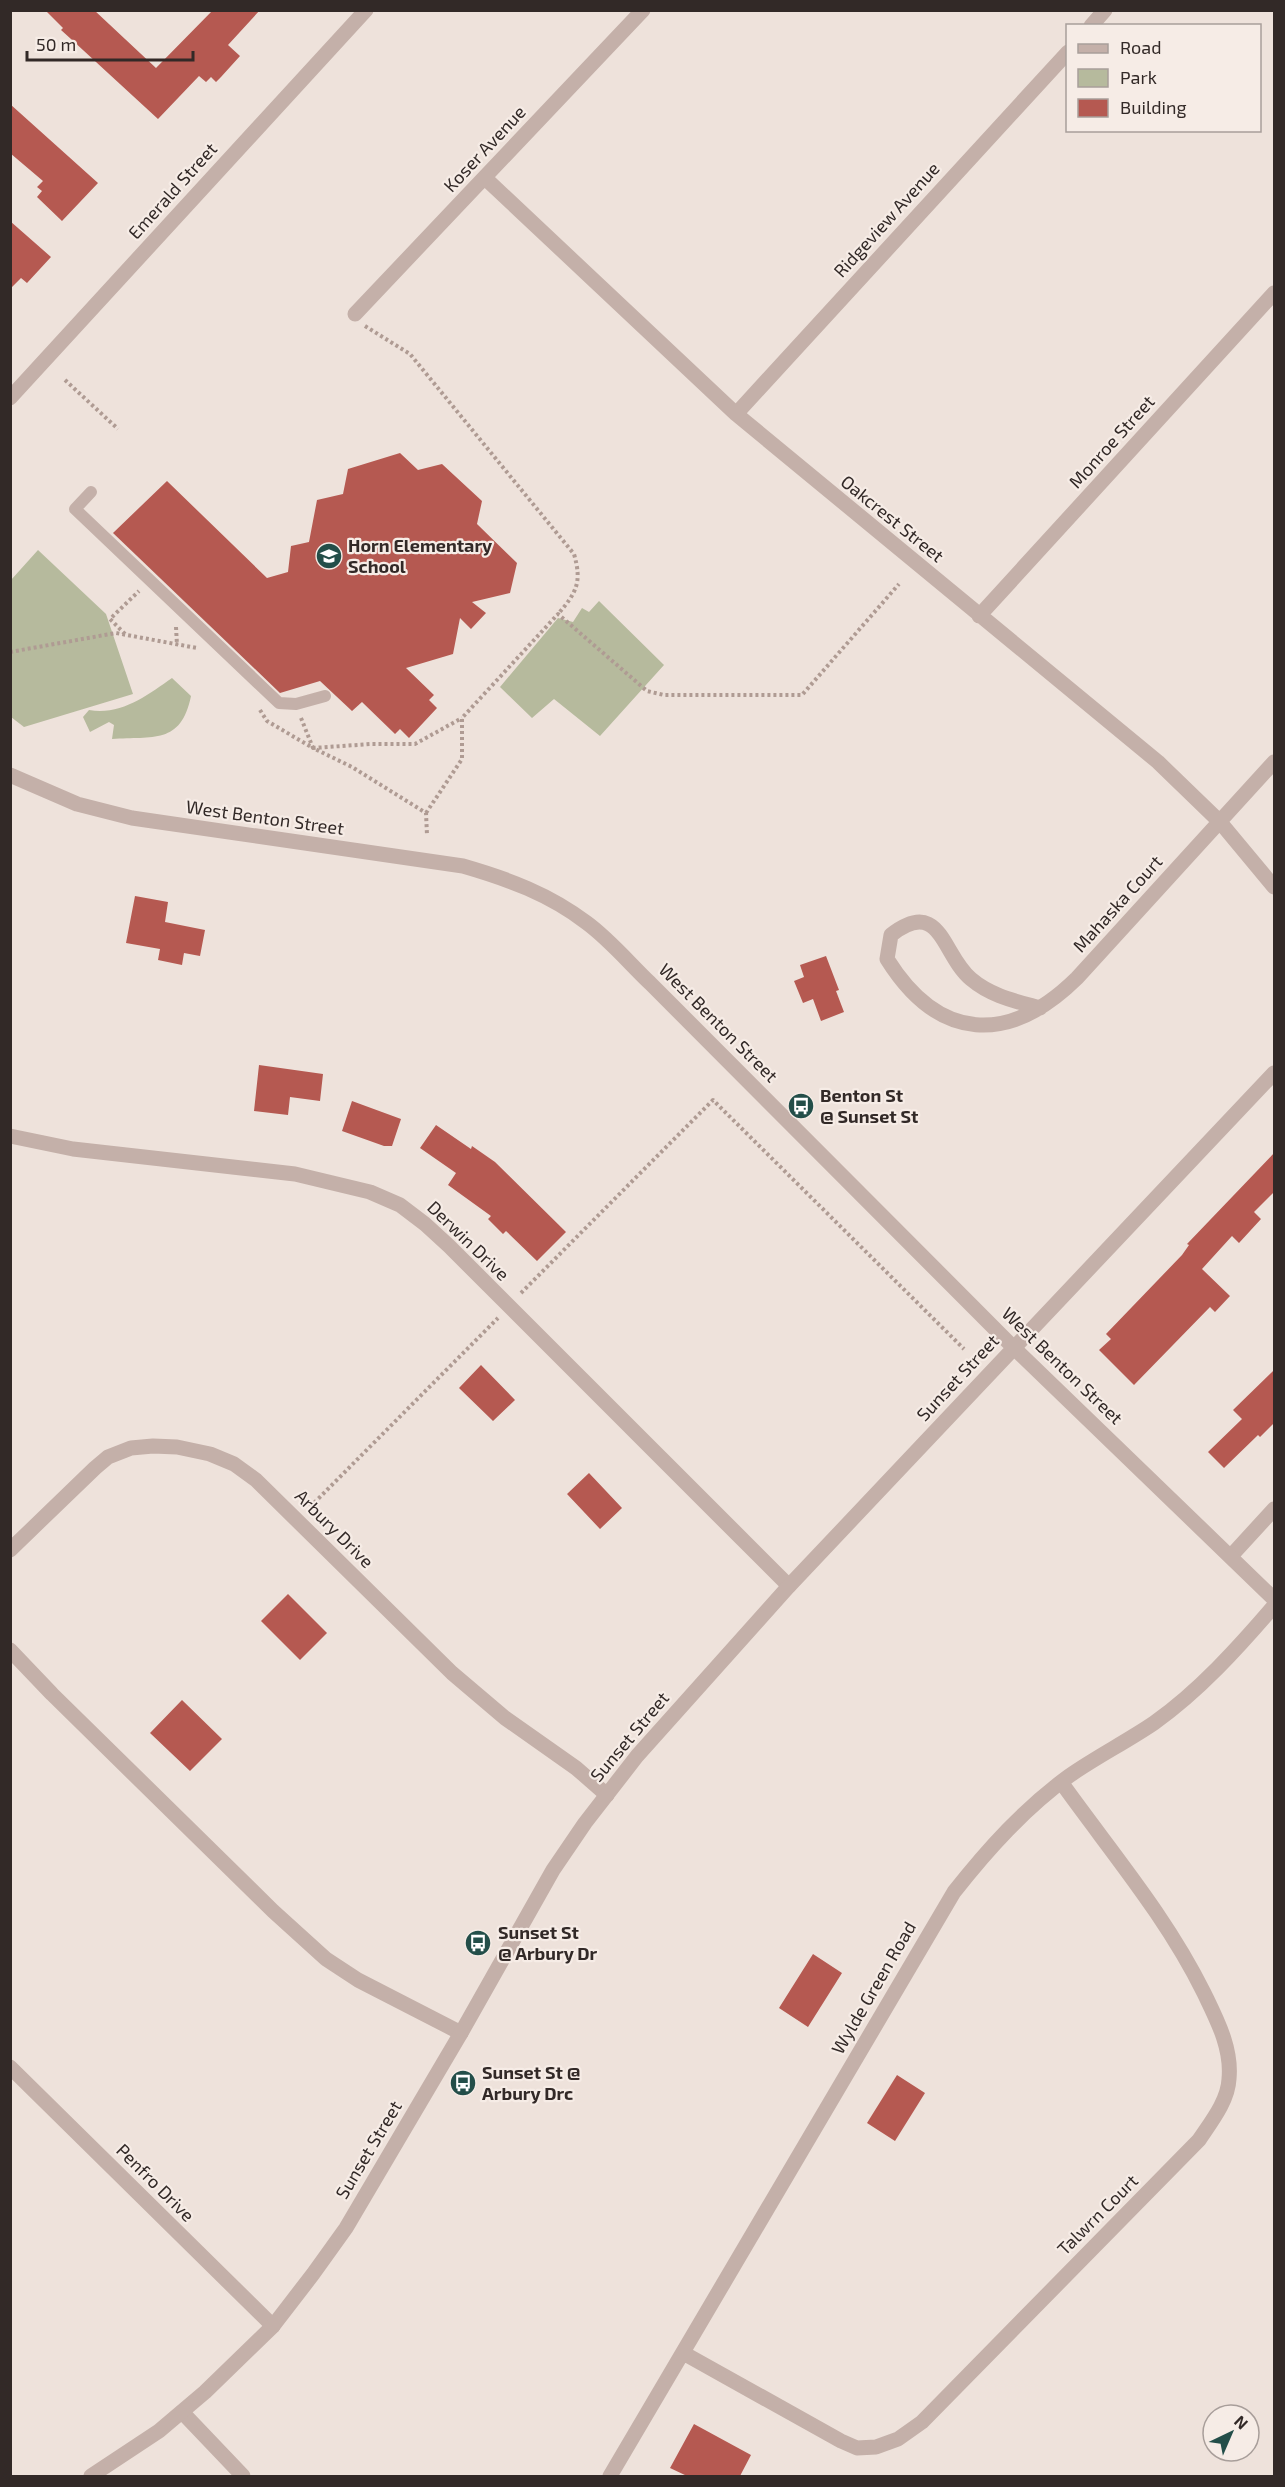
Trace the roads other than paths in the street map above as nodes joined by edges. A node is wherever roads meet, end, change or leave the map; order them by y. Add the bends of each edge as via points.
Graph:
1 (366, 10) edge
2 (643, 10) edge
3 (1105, 10) edge
4 (1093, 24) edge
5 (1066, 53) edge
6 (485, 178) junction
7 (1275, 293) edge
8 (355, 314) road end
9 (10, 398) edge
10 (735, 414) junction
11 (91, 492) dead end
12 (979, 616) junction
13 (325, 696) dead end
14 (1275, 762) edge
15 (10, 775) edge
16 (1220, 822) junction
17 (1275, 887) edge
18 (1040, 1008) junction
19 (1275, 1073) edge
20 (10, 1136) edge
21 (1014, 1347) junction
22 (1275, 1509) edge
23 (10, 1550) edge
24 (1231, 1556) junction
25 (789, 1586) junction
26 (1275, 1599) edge
27 (1275, 1606) edge
28 (10, 1650) edge
29 (1061, 1782) junction
30 (607, 1795) junction
31 (461, 2033) junction
32 (10, 2067) edge
33 (273, 2326) junction
34 (685, 2354) junction
35 (182, 2412) junction
36 (91, 2476) edge
37 (243, 2476) edge
38 (610, 2476) edge

1 - 9 street, Emerald Street
2 - 6 street, Koser Avenue
3 - 4 street
5 - 10 street, Ridgeview Avenue
6 - 8 street, Koser Avenue
6 - 10 street, Oakcrest Street
7 - 12 street, Monroe Street
10 - 12 street, Oakcrest Street
11 - 13 lane via 75,509 279,703 296,704
12 - 16 street, Oakcrest Street via 1158,762
14 - 16 street, Mahaska Court
15 - 21 street, West Benton Street via 77,804 132,818 463,866 504,878 563,906 589,924 643,976
16 - 17 street, Oakcrest Street
16 - 18 street, Mahaska Court via 1077,978
18 - 18 street, Mahaska Court via 985,990 969,977 945,938 931,925 916,921 891,935 887,959 907,987 938,1013 956,1022 997,1025
19 - 21 street, Sunset Street
20 - 25 street, Derwin Drive via 73,1149 295,1174 370,1192 400,1205 449,1246
21 - 24 street, West Benton Street
21 - 25 street, Sunset Street
22 - 24 street
23 - 30 street, Arbury Drive via 108,1457 131,1448 153,1446 210,1454 234,1464 255,1480 452,1673
24 - 26 street, West Benton Street
25 - 30 street, Sunset Street
27 - 29 street, Wylde Green Road via 1178,1704
28 - 31 street via 326,1959 358,1980
29 - 34 street, Wylde Green Road via 1019,1818 954,1892
29 - 34 street, Talwrn Court via 1151,1903 1189,1962 1219,2023 1228,2053 1230,2080 1222,2103 1199,2140 966,2379 898,2439 876,2447 857,2448
30 - 31 street, Sunset Street via 553,1870
31 - 33 street, Sunset Street via 346,2228
32 - 33 street, Penfro Drive
33 - 35 street, Sunset Street
34 - 38 street, Wylde Green Road
35 - 36 street, Sunset Street
35 - 37 street

